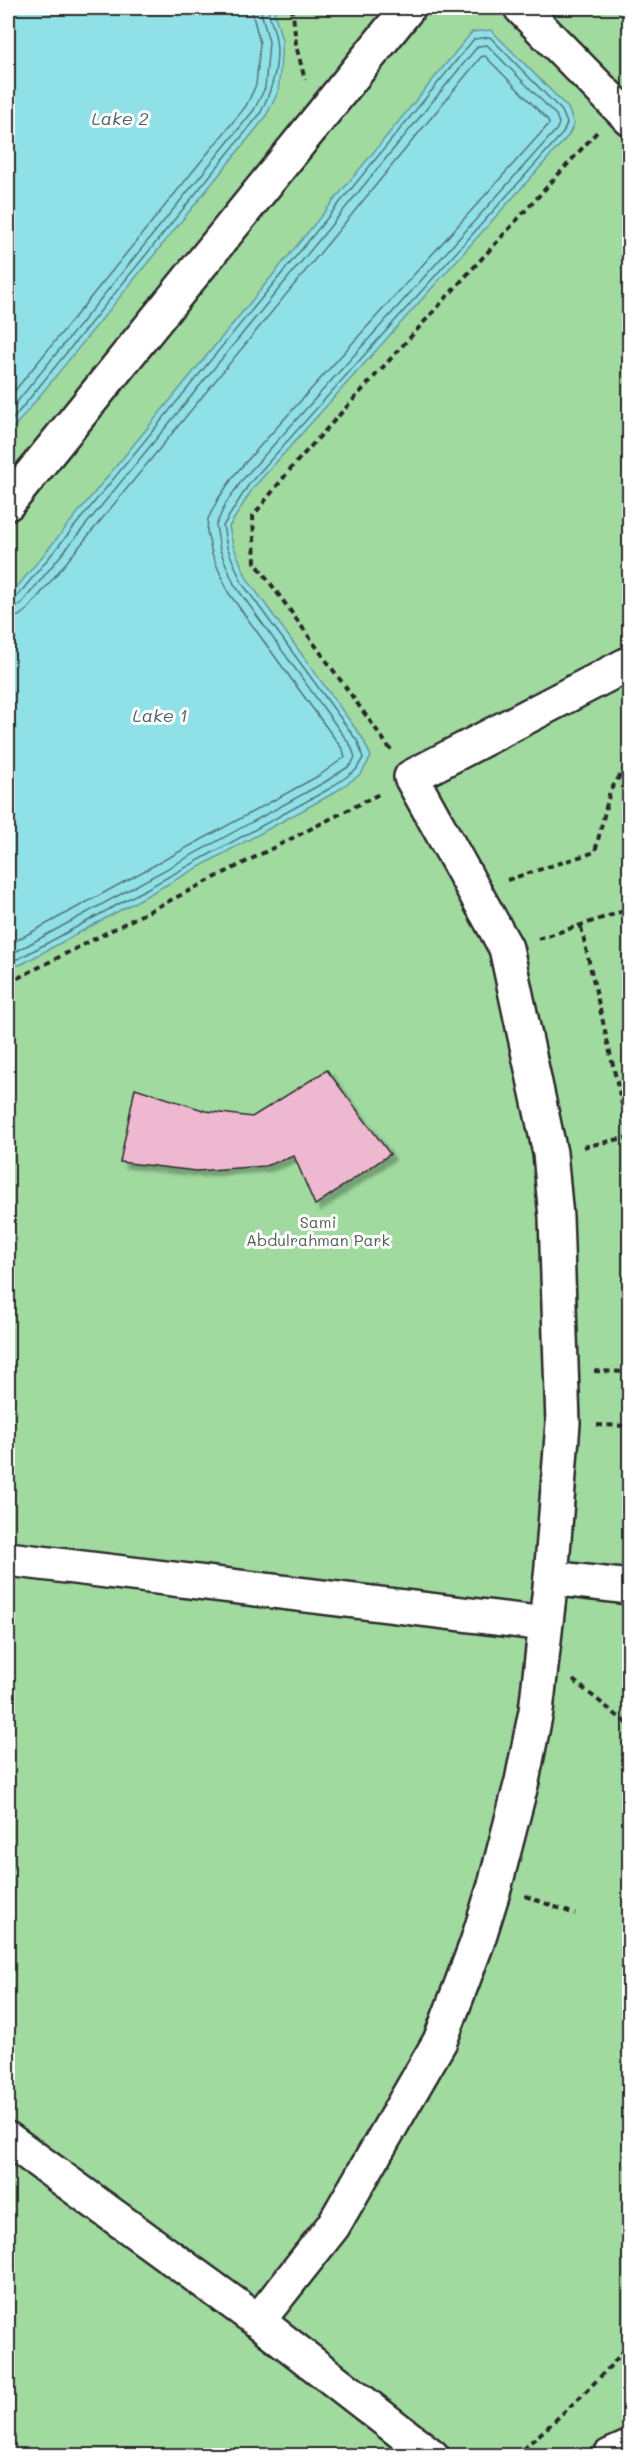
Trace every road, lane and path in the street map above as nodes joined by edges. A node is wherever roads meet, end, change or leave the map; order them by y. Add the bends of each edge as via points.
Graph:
1 (290, 8) edge
2 (408, 8) edge
3 (521, 8) edge
4 (624, 114) edge
5 (317, 120) junction
6 (8, 503) edge
7 (630, 663) edge
8 (630, 760) edge
9 (411, 777) junction
10 (475, 890) junction
11 (630, 909) edge
12 (580, 927) junction
13 (506, 948) junction
14 (8, 983) edge
15 (630, 1106) edge
16 (621, 1107) junction
17 (629, 1138) edge
18 (550, 1153) junction
19 (8, 1559) edge
20 (551, 1578) junction
21 (630, 1587) edge
22 (546, 1624) junction
23 (541, 1662) junction
24 (630, 1726) edge
25 (495, 1885) junction
26 (575, 1914) dead end
27 (8, 2139) edge
28 (258, 2321) junction
29 (630, 2343) edge
30 (630, 2447) edge
31 (432, 2456) edge
32 (515, 2456) edge
33 (610, 2456) edge

1 - 5 path
2 - 5 lane
3 - 4 lane
4 - 9 path via 292,467 253,516 255,562
5 - 6 lane
7 - 9 lane
8 - 10 path via 610,790 595,852
9 - 10 lane
9 - 14 path
10 - 13 lane
11 - 12 path
12 - 13 path
12 - 16 path
13 - 18 lane
15 - 16 path
16 - 17 path
17 - 18 path
18 - 20 lane via 563,1423
19 - 22 lane
20 - 21 lane
20 - 22 lane
22 - 23 lane
23 - 24 path via 572,1678
23 - 25 lane via 522,1781
25 - 26 path
25 - 28 lane via 440,2041 333,2226
27 - 28 lane
28 - 31 lane
29 - 32 path via 612,2365
30 - 33 lane

